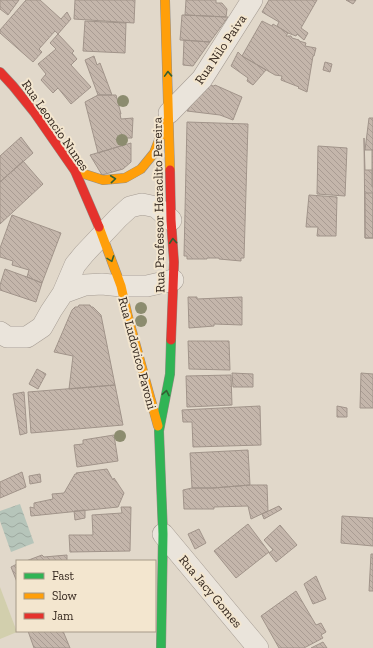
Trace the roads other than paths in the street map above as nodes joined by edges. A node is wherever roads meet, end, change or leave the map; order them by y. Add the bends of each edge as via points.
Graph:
1 (165, 0) edge
2 (252, 0) edge
3 (0, 72) edge
4 (169, 113) junction
5 (75, 171) junction
6 (171, 220) junction
7 (102, 235) junction
8 (173, 280) junction
9 (121, 286) junction
10 (63, 293) junction
11 (0, 332) edge
12 (159, 431) junction
13 (163, 534) junction
14 (161, 648) edge
15 (258, 648) edge

4 -> 1 main road, Rua Professor Heraclito Pereira
2 - 4 street, Rua Nilo Paiva via 202,79
3 - 5 main road, Rua Leoncio Nunes via 34,112
5 -> 4 main road via 103,180 124,178 141,169 154,153
4 - 6 main road, Rua Professor Heraclito Pereira
5 - 7 main road, Rua Leoncio Nunes
6 - 7 street via 156,207 142,204 130,207
8 -> 6 main road, Rua Professor Heraclito Pereira
7 -> 9 main road, Rua Leoncio Nunes
7 - 10 street via 75,265
8 - 9 street via 147,286
12 -> 8 main road, Rua Professor Heraclito Pereira via 170,374
9 - 10 street, Rua Ludovico Pavoni via 85,285
9 - 12 main road, Rua Ludovico Pavoni
10 - 11 street via 42,327 27,337 8,337
12 - 13 main road, Rua Professor Heraclito Pereira
13 - 14 main road, Rua Professor Heraclito Pereira
13 - 15 street, Rua Jacy Gomes

